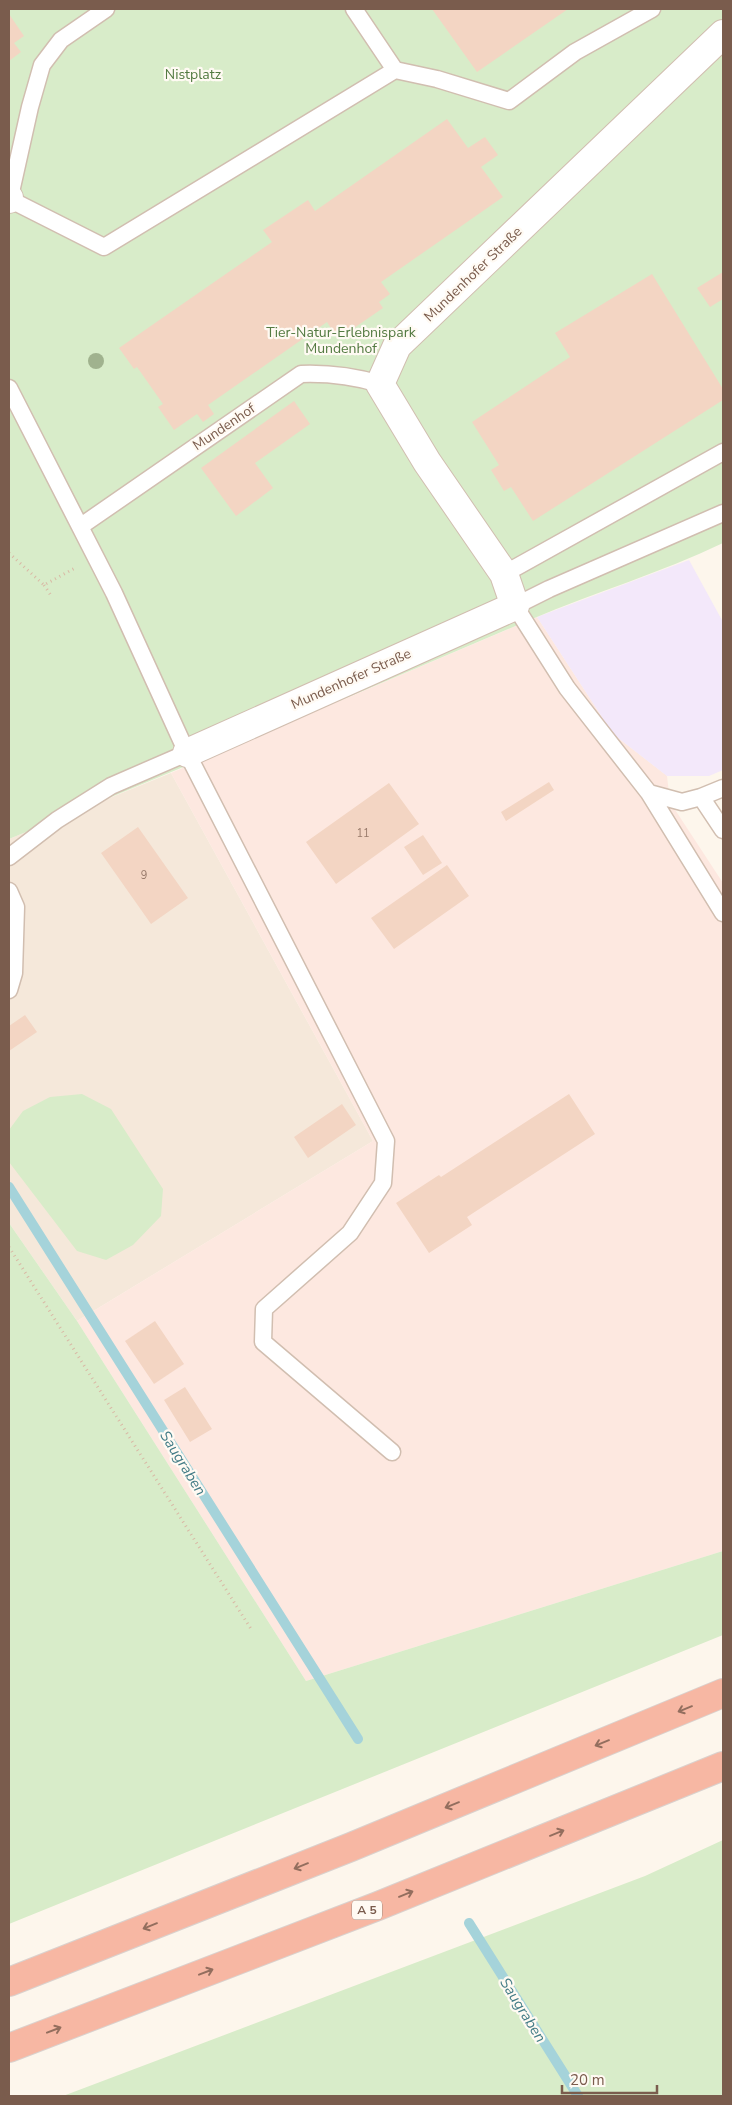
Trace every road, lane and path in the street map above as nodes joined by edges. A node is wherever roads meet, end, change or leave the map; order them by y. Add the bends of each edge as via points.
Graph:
1 (106, 9) edge
2 (354, 9) edge
3 (652, 9) edge
4 (723, 34) edge
5 (395, 70) junction
6 (9, 199) edge
7 (380, 384) junction
8 (9, 388) edge
9 (723, 452) edge
10 (723, 513) edge
11 (81, 526) junction
12 (9, 553) edge
13 (96, 559) junction
14 (504, 574) junction
15 (44, 585) junction
16 (52, 597) dead end
17 (515, 606) junction
18 (187, 753) junction
19 (723, 788) edge
20 (649, 793) junction
21 (701, 797) junction
22 (723, 830) edge
23 (9, 857) edge
24 (9, 891) edge
25 (723, 913) edge
26 (9, 990) edge
27 (9, 1247) edge
28 (392, 1452) dead end
29 (251, 1629) dead end
30 (723, 1693) edge
31 (723, 1766) edge
32 (9, 1982) edge
33 (9, 2048) edge

1 - 6 lane via 61,40 42,65
2 - 5 lane
3 - 5 lane via 575,52 509,101
4 - 7 street, Mundenhofer Straße via 397,346
5 - 6 lane via 104,248
7 - 11 lane, Mundenhof via 353,376 301,374
7 - 14 street via 427,462
8 - 11 lane
9 - 14 lane
10 - 17 lane
11 - 13 lane
12 - 15 path
13 - 15 path
13 - 18 lane
14 - 17 street
15 - 16 path
17 - 18 street, Mundenhofer Straße
17 - 20 lane via 567,688
18 - 23 lane via 111,786 57,820
18 - 28 lane via 386,1141 383,1183 350,1233 264,1309 263,1342
19 - 21 lane
20 - 21 lane via 682,802
20 - 25 lane
21 - 22 lane
24 - 26 lane via 16,907 14,973
27 - 29 path
30 -> 32 highway via 351,1847
33 -> 31 highway, A 5 via 378,1906

